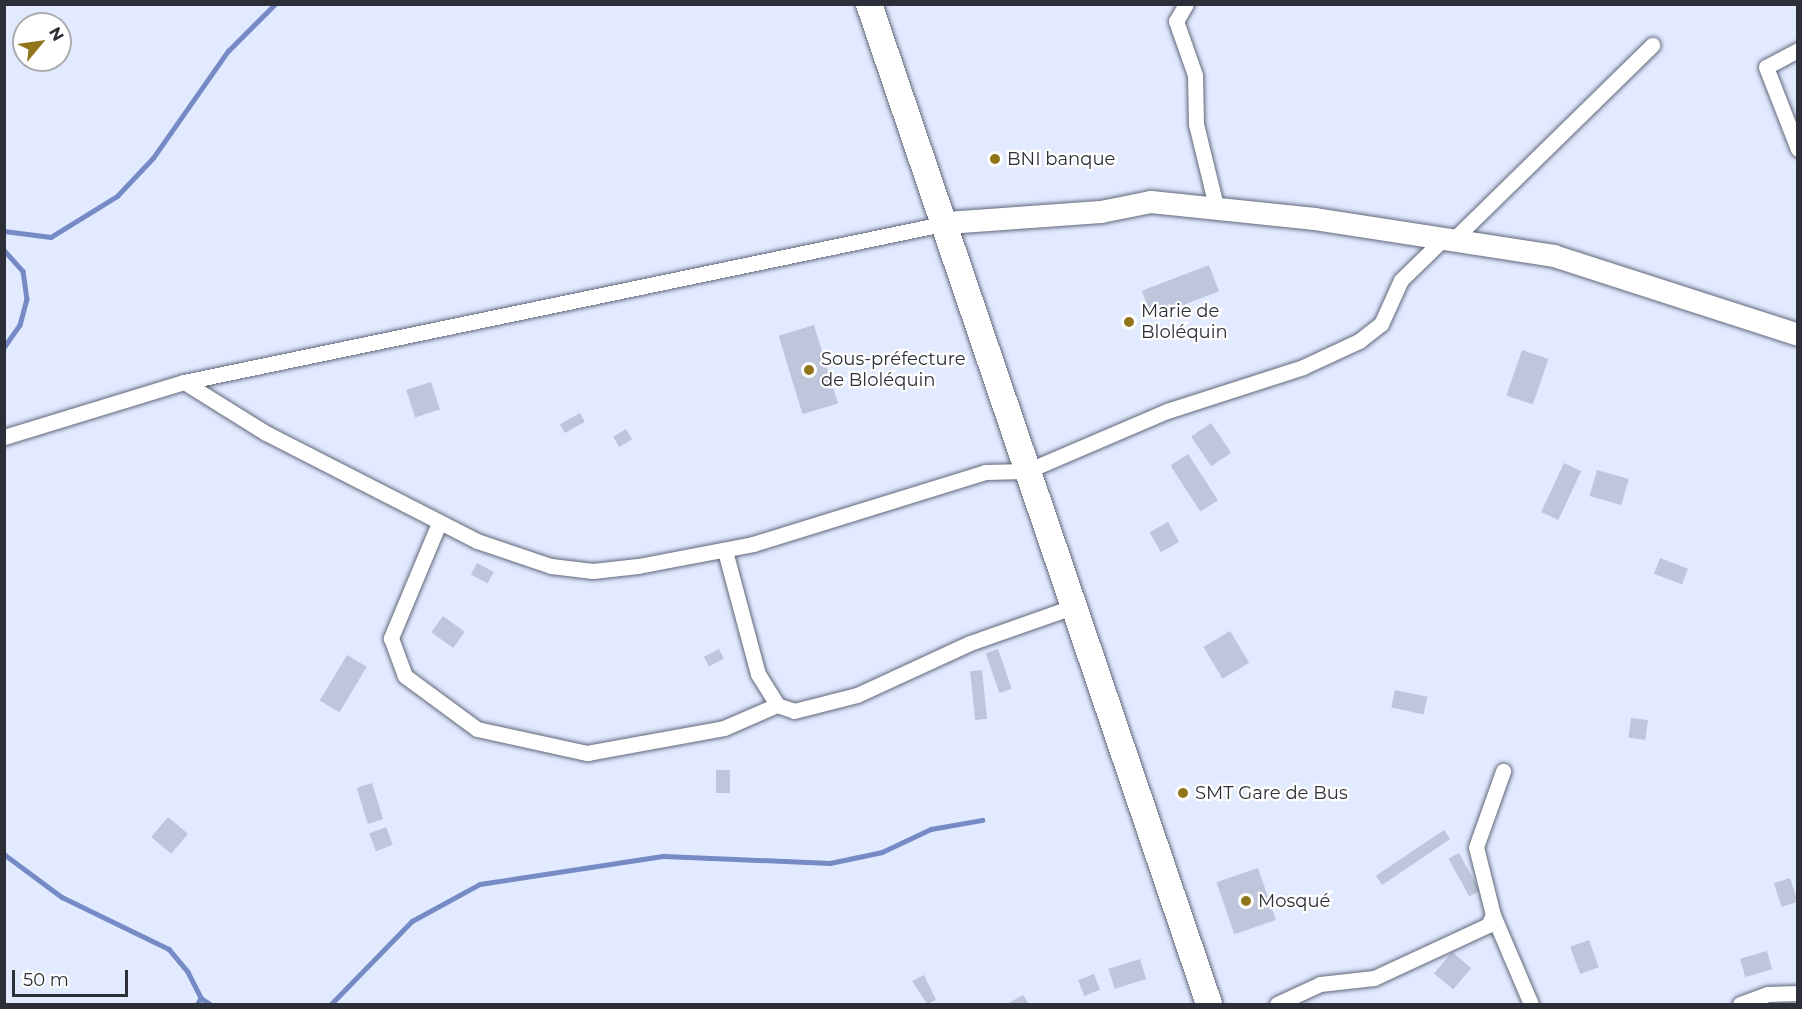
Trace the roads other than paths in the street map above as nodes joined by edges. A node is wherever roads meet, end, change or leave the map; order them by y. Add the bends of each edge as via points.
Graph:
1 (869, 4) edge
2 (1186, 4) edge
3 (1652, 45) dead end
4 (1797, 50) edge
5 (1797, 149) edge
6 (1216, 206) junction
7 (947, 223) junction
8 (1448, 240) junction
9 (1797, 335) edge
10 (184, 382) junction
11 (4, 437) edge
12 (1027, 471) junction
13 (439, 523) junction
14 (725, 551) junction
15 (1072, 607) junction
16 (777, 705) junction
17 (1503, 771) dead end
18 (1493, 915) junction
19 (1797, 993) edge
20 (1209, 1005) edge
21 (1277, 1005) edge
22 (1531, 1005) edge
23 (1740, 1005) edge

1 - 7 highway
2 - 6 street via 1176,21 1195,75 1196,124
3 - 8 street
4 - 5 street via 1766,67
6 - 7 main road via 1151,202 1101,212
6 - 8 main road
7 - 10 street
7 - 12 highway
8 - 9 main road via 1588,265
8 - 12 street via 1401,280 1381,324 1359,341 1303,367 1167,411
10 - 11 street
10 - 13 street via 222,410
12 - 14 street via 985,472
12 - 15 highway
13 - 14 street via 515,555 593,571
13 - 16 street via 391,638 405,676 477,729 587,753 724,728
14 - 16 street via 749,649
15 - 16 street via 970,643 837,702 794,711
15 - 20 highway
17 - 18 street via 1476,847
18 - 21 street via 1488,925 1426,957 1374,978 1320,984
18 - 22 street
19 - 23 street via 1767,994

